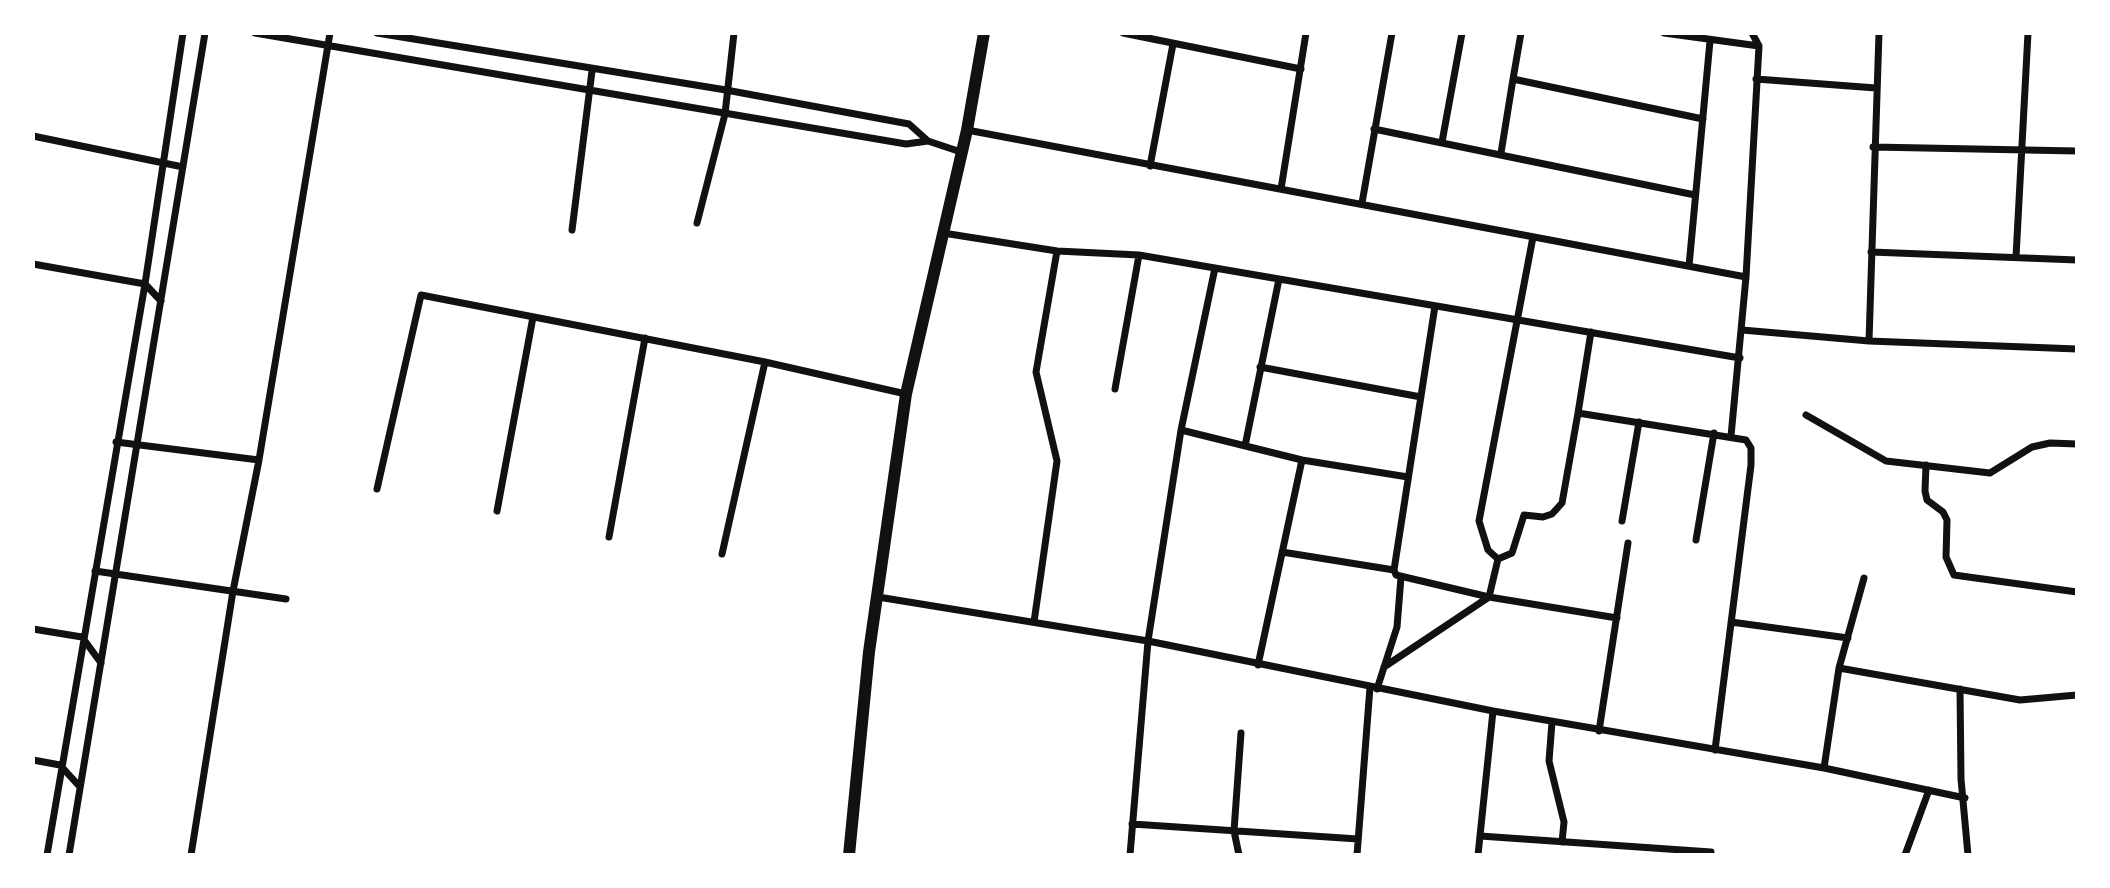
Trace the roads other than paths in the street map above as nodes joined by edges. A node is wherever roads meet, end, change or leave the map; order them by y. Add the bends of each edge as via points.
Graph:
1 (183, 33) edge
2 (205, 33) edge
3 (255, 33) edge
4 (330, 33) edge
5 (377, 33) edge
6 (734, 33) edge
7 (984, 33) edge
8 (1123, 33) edge
9 (1306, 33) edge
10 (1392, 33) edge
11 (1462, 33) edge
12 (1521, 33) edge
13 (1664, 33) edge
14 (1752, 33) edge
15 (1879, 33) edge
16 (2028, 33) edge
17 (1710, 41) junction
18 (1172, 44) junction
19 (328, 46) junction
20 (1759, 46) junction
21 (1301, 69) junction
22 (592, 71) junction
23 (1513, 79) junction
24 (1756, 79) junction
25 (1876, 88) junction
26 (726, 90) junction
27 (589, 91) junction
28 (725, 114) junction
29 (1703, 119) junction
30 (1374, 129) junction
31 (967, 130) junction
32 (33, 136) edge
33 (928, 141) junction
34 (1441, 142) junction
35 (1873, 147) junction
36 (2022, 150) junction
37 (2077, 151) edge
38 (961, 152) junction
39 (1501, 153) junction
40 (162, 163) junction
41 (1150, 166) junction
42 (183, 167) junction
43 (1281, 189) junction
44 (1695, 195) junction
45 (1362, 203) junction
46 (696, 223) dead end
47 (572, 230) dead end
48 (943, 233) junction
49 (1533, 237) junction
50 (1057, 251) junction
51 (1871, 252) junction
52 (1139, 255) junction
53 (2016, 257) junction
54 (2077, 260) edge
55 (33, 264) edge
56 (1689, 266) junction
57 (1215, 268) junction
58 (1746, 276) junction
59 (1279, 279) junction
60 (145, 284) junction
61 (161, 302) junction
62 (1435, 306) junction
63 (533, 317) junction
64 (1516, 320) junction
65 (1742, 330) junction
66 (1591, 332) junction
67 (645, 338) junction
68 (1869, 341) junction
69 (2077, 349) edge
70 (1740, 358) junction
71 (765, 362) junction
72 (1260, 367) junction
73 (1115, 389) dead end
74 (906, 394) junction
75 (1421, 397) junction
76 (1578, 413) junction
77 (1806, 415) dead end
78 (1639, 422) junction
79 (1181, 430) junction
80 (1714, 433) junction
81 (1731, 436) junction
82 (116, 442) junction
83 (2077, 444) edge
84 (137, 445) junction
85 (1245, 446) junction
86 (259, 460) junction
87 (1302, 460) junction
88 (1926, 465) junction
89 (1408, 477) junction
90 (377, 489) dead end
91 (497, 511) dead end
92 (1622, 522) dead end
93 (609, 537) dead end
94 (1696, 540) dead end
95 (1628, 544) dead end
96 (1282, 552) junction
97 (722, 554) dead end
98 (1498, 559) junction
99 (1394, 570) junction
100 (95, 571) junction
101 (116, 575) junction
102 (1401, 577) junction
103 (1864, 578) dead end
104 (233, 591) junction
105 (2077, 592) edge
106 (878, 597) junction
107 (1489, 597) junction
108 (286, 599) dead end
109 (1617, 618) junction
110 (1034, 622) junction
111 (1731, 622) junction
112 (33, 629) edge
113 (82, 637) junction
114 (1848, 638) junction
115 (1148, 641) junction
116 (101, 663) junction
117 (1258, 665) junction
118 (1384, 667) junction
119 (1839, 668) junction
120 (1373, 688) junction
121 (1960, 690) junction
122 (2077, 695) edge
123 (1493, 711) junction
124 (1552, 722) junction
125 (1599, 731) junction
126 (1241, 733) dead end
127 (1715, 750) junction
128 (33, 760) edge
129 (60, 765) junction
130 (1824, 768) junction
131 (80, 787) junction
132 (1929, 790) junction
133 (1965, 798) junction
134 (1132, 824) junction
135 (1234, 831) junction
136 (1480, 836) junction
137 (1358, 839) junction
138 (1562, 842) junction
139 (1711, 852) dead end
140 (47, 855) edge
141 (69, 855) edge
142 (191, 855) edge
143 (849, 855) edge
144 (1130, 855) edge
145 (1239, 855) edge
146 (1357, 855) edge
147 (1478, 855) edge
148 (1906, 855) edge
149 (1969, 855) edge

1 - 40 street
2 - 42 street
3 - 19 street
4 - 19 street
5 - 22 street
6 - 26 street
7 - 31 street
8 - 18 street
9 - 21 street
10 - 30 street
11 - 34 street
12 - 23 street
13 - 17 street
14 - 20 street
15 - 25 street
16 - 36 street
17 - 20 street
17 - 29 street
18 - 21 street
18 - 41 street
19 - 27 street
19 - 86 street
20 - 24 street
21 - 43 street
22 - 26 street
22 - 27 street
23 - 29 street
23 - 39 street
24 - 25 street
24 - 58 street
25 - 35 street
26 - 28 street
26 - 33 street via 909,124
27 - 28 street
27 - 47 street
28 - 33 street via 906,144
28 - 46 street
29 - 44 street
30 - 34 street
30 - 45 street
31 - 38 street
31 - 41 street
32 - 40 street
33 - 38 street
34 - 39 street
35 - 36 street
35 - 51 street
36 - 37 street
36 - 53 street
38 - 48 street
39 - 44 street
40 - 42 street
40 - 60 street
41 - 43 street
42 - 61 street
43 - 45 street
44 - 56 street
45 - 49 street
48 - 50 street
48 - 74 street
49 - 56 street
49 - 64 street
50 - 52 street
50 - 110 street via 1037,372 1057,461
51 - 53 street
51 - 68 street
52 - 57 street
52 - 73 street
53 - 54 street
55 - 60 street
56 - 58 street
57 - 59 street
57 - 79 street
58 - 65 street
59 - 62 street
59 - 72 street
60 - 61 street
60 - 82 street
61 - 84 street
62 - 64 street
62 - 75 street
63 - 67 street
63 - 90 street via 421,295
63 - 91 street
64 - 66 street
64 - 98 street via 1479,521 1488,550
65 - 68 street
65 - 70 street
66 - 70 street
66 - 76 street
67 - 71 street
67 - 93 street
68 - 69 street
70 - 81 street
71 - 74 street
71 - 97 street
72 - 75 street
72 - 85 street
74 - 106 street
75 - 89 street
76 - 78 street
76 - 98 street via 1562,503 1543,517 1524,515 1512,553
77 - 88 street via 1886,461
78 - 80 street
78 - 92 street
79 - 85 street
79 - 115 street
80 - 81 street
80 - 94 street
81 - 111 street via 1746,439 1751,465
82 - 84 street
82 - 100 street
83 - 88 street via 2032,447 1990,473
84 - 86 street
84 - 101 street
85 - 87 street
86 - 104 street
87 - 89 street
87 - 96 street
88 - 105 street via 1927,500 1947,520 1946,557 1954,575
89 - 99 street
95 - 109 street
96 - 99 street
96 - 117 street
98 - 107 street
99 - 102 street
100 - 101 street
100 - 113 street
101 - 104 street
101 - 116 street
102 - 107 street
102 - 118 street via 1396,627
103 - 114 street
104 - 108 street
104 - 142 street
106 - 110 street
106 - 143 street
107 - 109 street
107 - 118 street
109 - 125 street
110 - 115 street
111 - 114 street
111 - 127 street
112 - 113 street
113 - 116 street
113 - 129 street
114 - 119 street
115 - 117 street
115 - 134 street
116 - 131 street
117 - 120 street
118 - 120 street
119 - 121 street
119 - 130 street
120 - 123 street
120 - 137 street
121 - 122 street via 2020,700
121 - 133 street
123 - 124 street
123 - 136 street
124 - 125 street
124 - 138 street via 1549,761 1564,822
125 - 127 street
126 - 135 street
127 - 130 street
128 - 129 street
129 - 131 street
129 - 140 street
130 - 132 street
131 - 141 street
132 - 133 street
132 - 148 street
133 - 149 street
134 - 135 street
134 - 144 street
135 - 137 street
135 - 145 street
136 - 138 street
136 - 147 street
137 - 146 street
138 - 139 street

